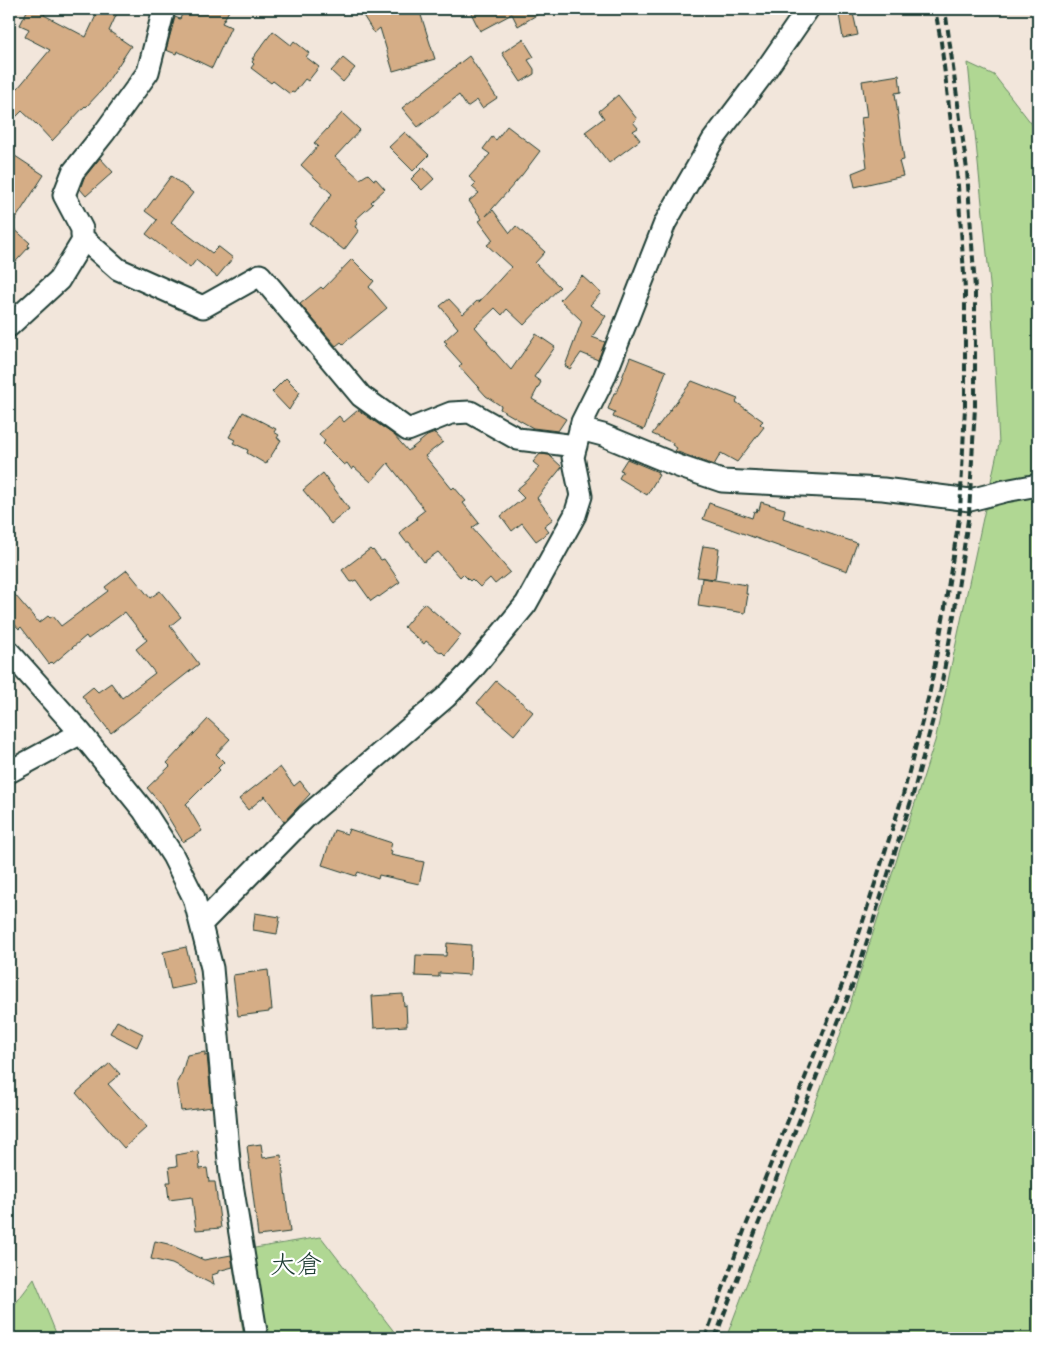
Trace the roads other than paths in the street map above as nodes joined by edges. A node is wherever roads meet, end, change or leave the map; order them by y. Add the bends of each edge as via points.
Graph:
1 (164, 9) edge
2 (808, 9) edge
3 (84, 239) junction
4 (9, 326) edge
5 (578, 437) junction
6 (1038, 485) edge
7 (9, 652) edge
8 (81, 733) junction
9 (9, 772) edge
10 (201, 924) junction
11 (257, 1338) edge

1 - 3 street via 148,72 73,172 64,194
2 - 5 street via 713,140 665,223
3 - 4 street via 59,280
3 - 5 street via 118,269 203,307 260,275 362,396 408,430 451,413 470,412 518,439
5 - 6 street via 603,435 722,481 883,489 970,500
5 - 10 street via 573,458 581,496 575,515 526,604 446,697 307,816
7 - 8 street
8 - 9 street
8 - 10 street via 144,811 168,848 194,898
10 - 11 street via 212,968 230,1172

